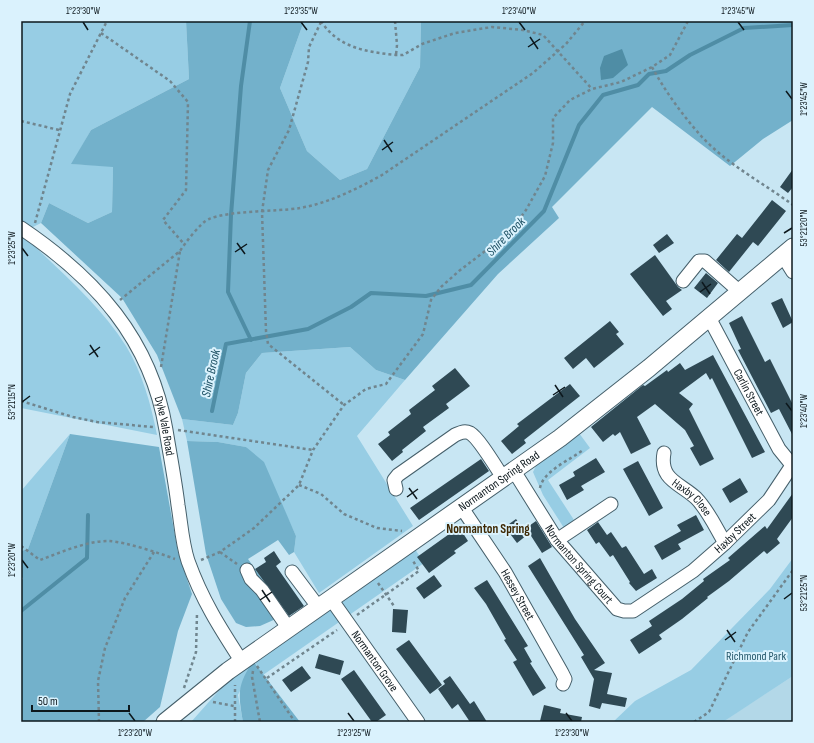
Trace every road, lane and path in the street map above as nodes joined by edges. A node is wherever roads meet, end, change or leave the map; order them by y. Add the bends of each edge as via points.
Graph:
1 (107, 21) edge
2 (321, 21) edge
3 (395, 21) edge
4 (585, 21) edge
5 (688, 21) edge
6 (101, 33) junction
7 (557, 51) junction
8 (396, 55) junction
9 (652, 67) junction
10 (592, 89) junction
11 (21, 121) edge
12 (59, 130) junction
13 (793, 204) edge
14 (262, 212) junction
15 (21, 228) edge
16 (32, 236) junction
17 (184, 244) junction
18 (180, 251) junction
19 (788, 251) edge
20 (793, 272) edge
21 (683, 281) dead end
22 (740, 292) junction
23 (110, 307) junction
24 (708, 319) junction
25 (150, 373) junction
26 (21, 401) edge
27 (344, 405) junction
28 (165, 428) junction
29 (313, 450) junction
30 (583, 450) dead end
31 (664, 453) dead end
32 (793, 464) edge
33 (509, 475) junction
34 (299, 485) junction
35 (396, 489) dead end
36 (611, 504) dead end
37 (535, 505) junction
38 (462, 508) junction
39 (557, 540) junction
40 (725, 543) junction
41 (21, 546) edge
42 (411, 548) junction
43 (154, 552) junction
44 (220, 552) junction
45 (189, 562) junction
46 (247, 570) joint
47 (793, 570) edge
48 (292, 572) dead end
49 (375, 578) dead end
50 (666, 591) joint
51 (386, 595) junction
52 (325, 603) junction
53 (394, 606) dead end
54 (197, 612) dead end
55 (353, 618) dead end
56 (341, 627) dead end
57 (289, 629) junction
58 (248, 662) junction
59 (267, 678) dead end
60 (235, 682) dead end
61 (563, 684) dead end
62 (188, 696) junction
63 (212, 702) dead end
64 (234, 706) junction
65 (99, 722) edge
66 (165, 722) edge
67 (179, 722) edge
68 (235, 722) edge
69 (260, 722) edge
70 (295, 722) edge
71 (418, 722) edge
72 (694, 722) edge

1 - 6 path
2 - 8 path via 328,33 355,48
2 - 14 path via 309,47 308,62 289,130 268,170
3 - 8 path
4 - 7 path
5 - 9 path via 670,55
6 - 12 path via 70,94
6 - 17 path via 170,81 188,102 186,190 163,220
7 - 8 path via 543,35 492,27 455,33 422,44 403,55
7 - 10 path
7 - 14 path via 533,72 415,155 359,188 301,208
9 - 10 path via 620,82
9 - 13 path via 661,85 702,137 726,158
10 - 27 path via 570,100 553,118 553,143 545,176 510,232 441,287 432,300 423,334 386,384 366,389
11 - 12 path
12 - 16 path
14 - 17 path via 208,219
14 - 27 path via 268,344
15 - 16 street, Dyke Vale Road
16 - 23 street, Dyke Vale Road via 52,249 82,275
17 - 18 path
18 - 23 path
18 - 25 path via 161,370
19 - 20 street
19 - 22 main road, Normanton Spring Road
21 - 22 street via 699,261 705,261
22 - 24 main road, Normanton Spring Road
23 - 25 street, Dyke Vale Road via 129,333
24 - 32 street, Carlin Street via 779,449
24 - 33 main road, Normanton Spring Road via 606,403
25 - 28 street, Dyke Vale Road
26 - 28 path via 97,422
27 - 29 path
28 - 29 path
28 - 45 street, Dyke Vale Road
29 - 34 path
30 - 37 path via 542,480
31 - 40 street, Haxby Close via 665,470 671,480 696,498
32 - 40 street, Haxby Street via 769,500
33 - 35 street, Normanton Spring Court via 470,433 464,432 455,435 398,476 394,480
33 - 37 street, Normanton Spring Court
33 - 38 main road, Normanton Spring Road
34 - 42 path via 321,494 344,514 377,528 405,531
34 - 44 path via 254,528
36 - 39 street
37 - 39 street, Normanton Spring Court
38 - 42 main road, Normanton Spring Road
38 - 61 street, Hessey Street via 505,572 565,678
39 - 50 street, Normanton Spring Court via 617,609 633,611
40 - 50 street, Haxby Street
41 - 43 path via 40,560 78,546 110,541
42 - 51 path via 420,571
42 - 52 main road, Normanton Spring Road
43 - 45 path
43 - 65 path via 125,598 105,648 98,681
44 - 45 path
44 - 46 path
45 - 58 street, Dyke Vale Road via 205,604
46 - 57 street
47 - 72 path via 748,632 709,712
48 - 52 street, Normanton Grove
49 - 51 path
51 - 53 path
51 - 55 path
52 - 57 main road, Normanton Spring Road
52 - 71 street, Normanton Grove
54 - 62 path via 196,652
56 - 59 path
57 - 58 main road, Normanton Spring Road
58 - 62 main road, Normanton Spring Road
58 - 69 path
58 - 70 path
60 - 64 path
62 - 66 main road, Normanton Spring Road
62 - 67 main road, Normanton Spring Road
63 - 64 path
64 - 68 path

